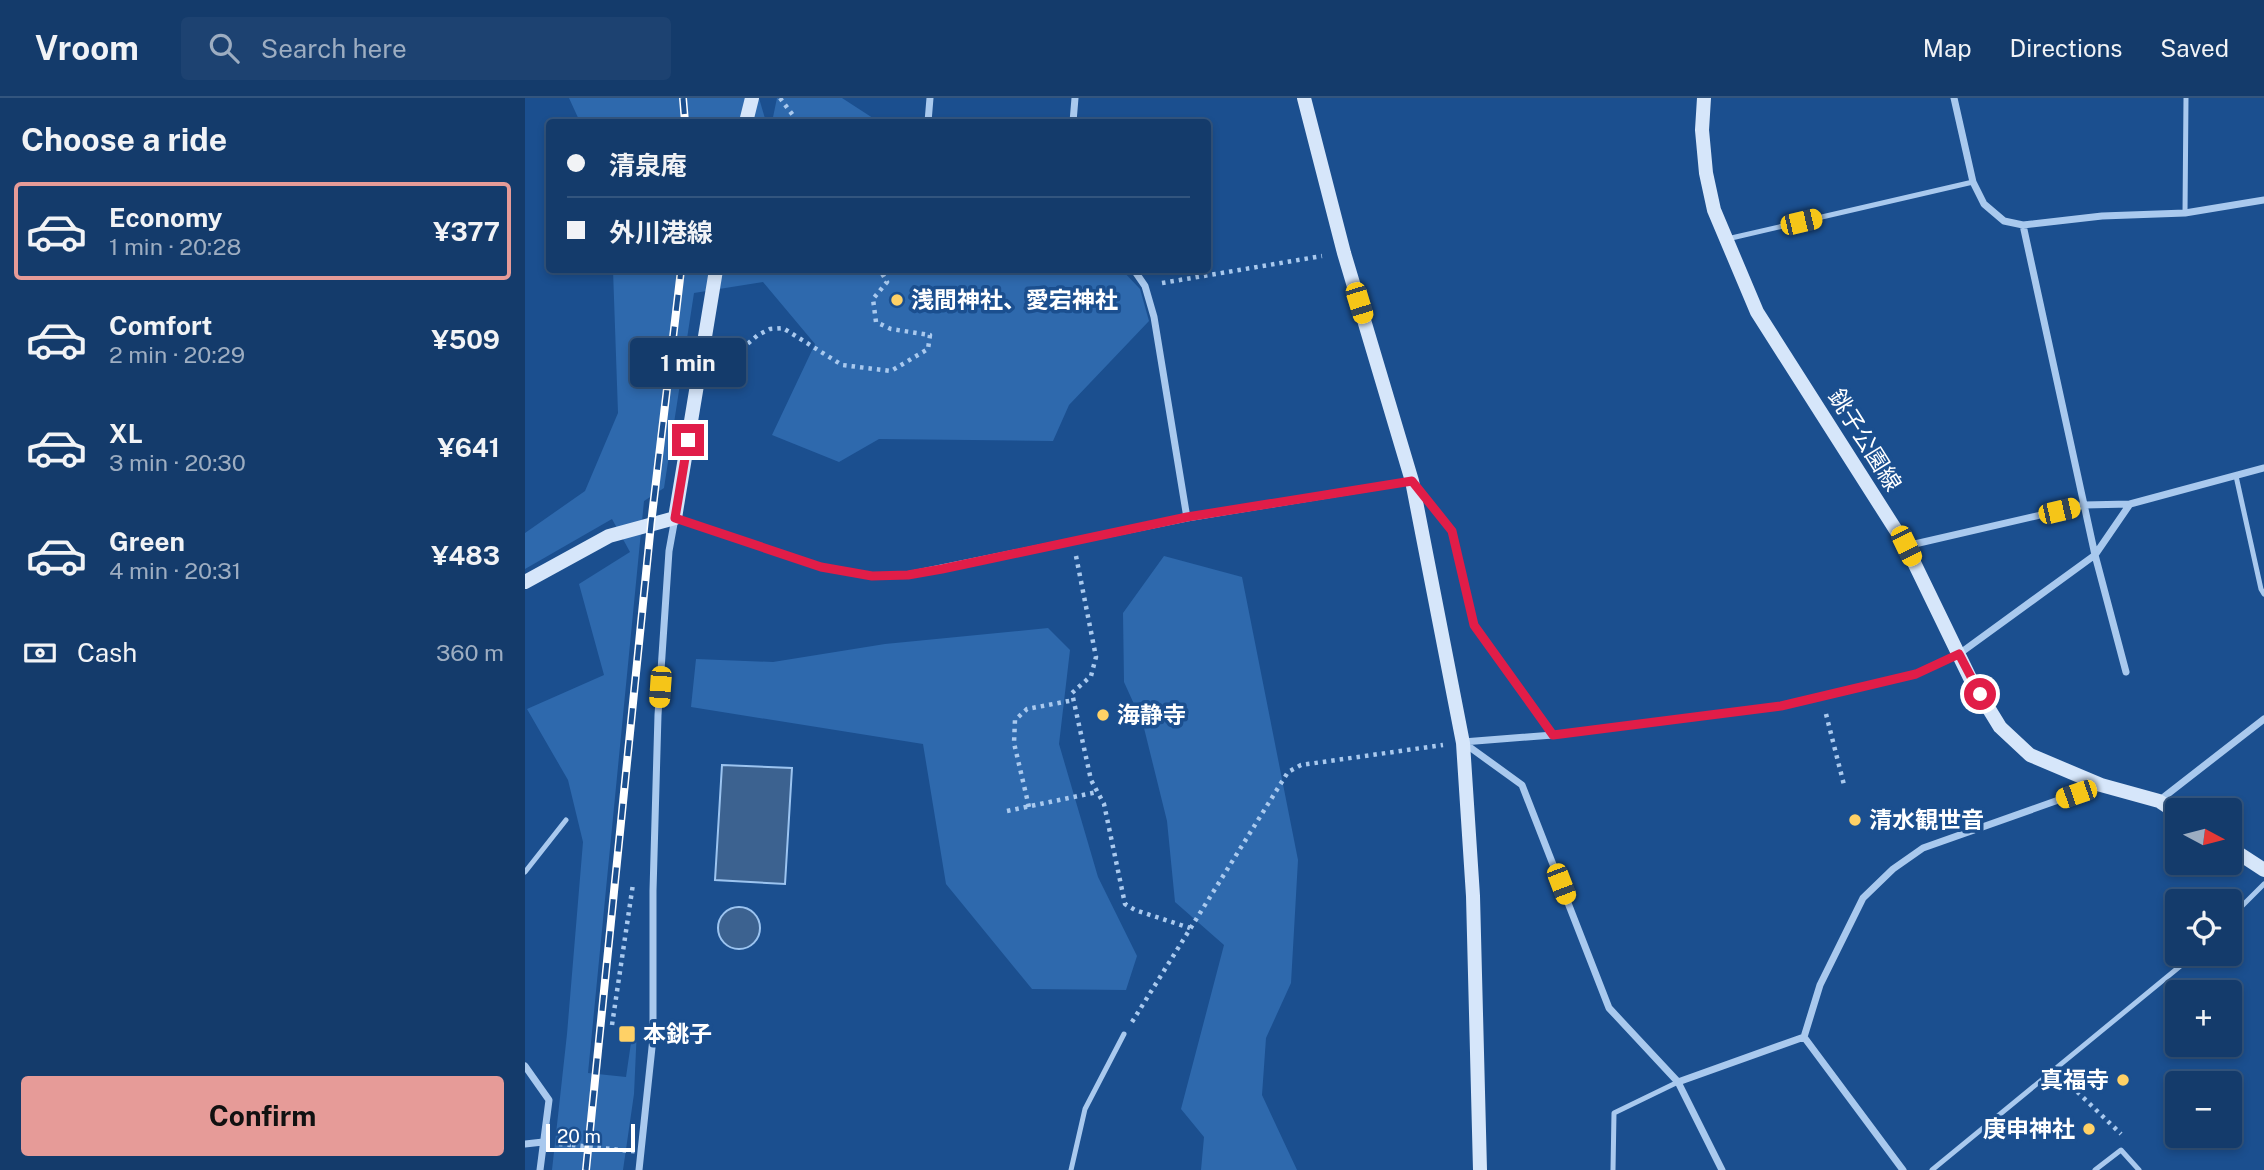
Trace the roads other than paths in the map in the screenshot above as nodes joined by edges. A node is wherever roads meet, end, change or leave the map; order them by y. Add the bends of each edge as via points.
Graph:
1 (752, 98) edge
2 (930, 98) edge
3 (1075, 98) edge
4 (1304, 98) edge
5 (1704, 98) edge
6 (1954, 98) edge
7 (2186, 98) edge
8 (747, 119) edge
9 (928, 119) edge
10 (1073, 119) edge
11 (1973, 182) junction
12 (2264, 200) edge
13 (2185, 213) junction
14 (2023, 225) junction
15 (1727, 239) junction
16 (716, 273) edge
17 (1136, 273) edge
18 (2264, 468) edge
19 (2236, 476) junction
20 (1412, 481) junction
21 (2130, 503) junction
22 (2084, 505) junction
23 (1187, 517) junction
24 (675, 518) junction
25 (1906, 546) junction
26 (2095, 555) junction
27 (525, 582) edge
28 (2264, 593) edge
29 (1959, 654) junction
30 (2126, 672) dead end
31 (2264, 719) edge
32 (1553, 735) junction
33 (1462, 743) junction
34 (2101, 785) junction
35 (2159, 801) junction
36 (2165, 805) edge
37 (566, 820) dead end
38 (2242, 856) edge
39 (2264, 870) edge
40 (525, 872) edge
41 (2264, 884) edge
42 (2242, 906) edge
43 (2180, 966) edge
44 (1124, 1034) road end
45 (1804, 1037) junction
46 (525, 1066) edge
47 (1678, 1082) junction
48 (543, 1142) junction
49 (525, 1144) edge
50 (540, 1170) edge
51 (639, 1170) edge
52 (1071, 1170) edge
53 (1480, 1170) edge
54 (1613, 1170) edge
55 (1722, 1170) edge
56 (1903, 1170) edge
57 (1932, 1170) edge
58 (2095, 1170) edge
59 (2139, 1170) edge

1 - 8 main road
2 - 9 street
3 - 10 street
4 - 20 main road via 1344,253
5 - 15 main road, 銚子公園線 via 1706,173 1714,210
6 - 11 street
7 - 13 lane
11 - 14 street via 1984,204 2004,221
11 - 15 lane
12 - 13 street
13 - 14 street
14 - 22 street
15 - 25 main road, 銚子公園線 via 1757,312
16 - 24 main road
17 - 23 street via 1154,317
18 - 19 street
19 - 21 street
19 - 28 lane
20 - 23 street
20 - 32 street via 1452,531 1474,625
20 - 33 main road
21 - 22 street
21 - 26 street
22 - 25 street
22 - 26 street
23 - 24 street via 931,572 872,576 821,567
24 - 27 main road via 609,536
24 - 51 street via 658,715 653,1038
25 - 29 main road, 銚子公園線
26 - 29 street
26 - 30 street
29 - 32 street via 1916,674 1781,706
29 - 34 main road, 銚子公園線 via 2000,727 2030,755
31 - 35 street
32 - 33 street
33 - 47 street via 1522,785 1609,1007
33 - 53 main road via 1473,896
34 - 35 main road, 銚子公園線
34 - 45 street via 1923,848 1893,869 1863,898 1820,985
35 - 36 main road, 銚子公園線
37 - 40 lane
38 - 39 main road
41 - 42 lane
43 - 57 lane
44 - 52 lane via 1085,1109
45 - 47 street
45 - 56 street
46 - 48 street via 549,1100
47 - 54 lane via 1614,1113
47 - 55 street
48 - 49 street
48 - 50 street
58 - 59 lane via 2121,1150

